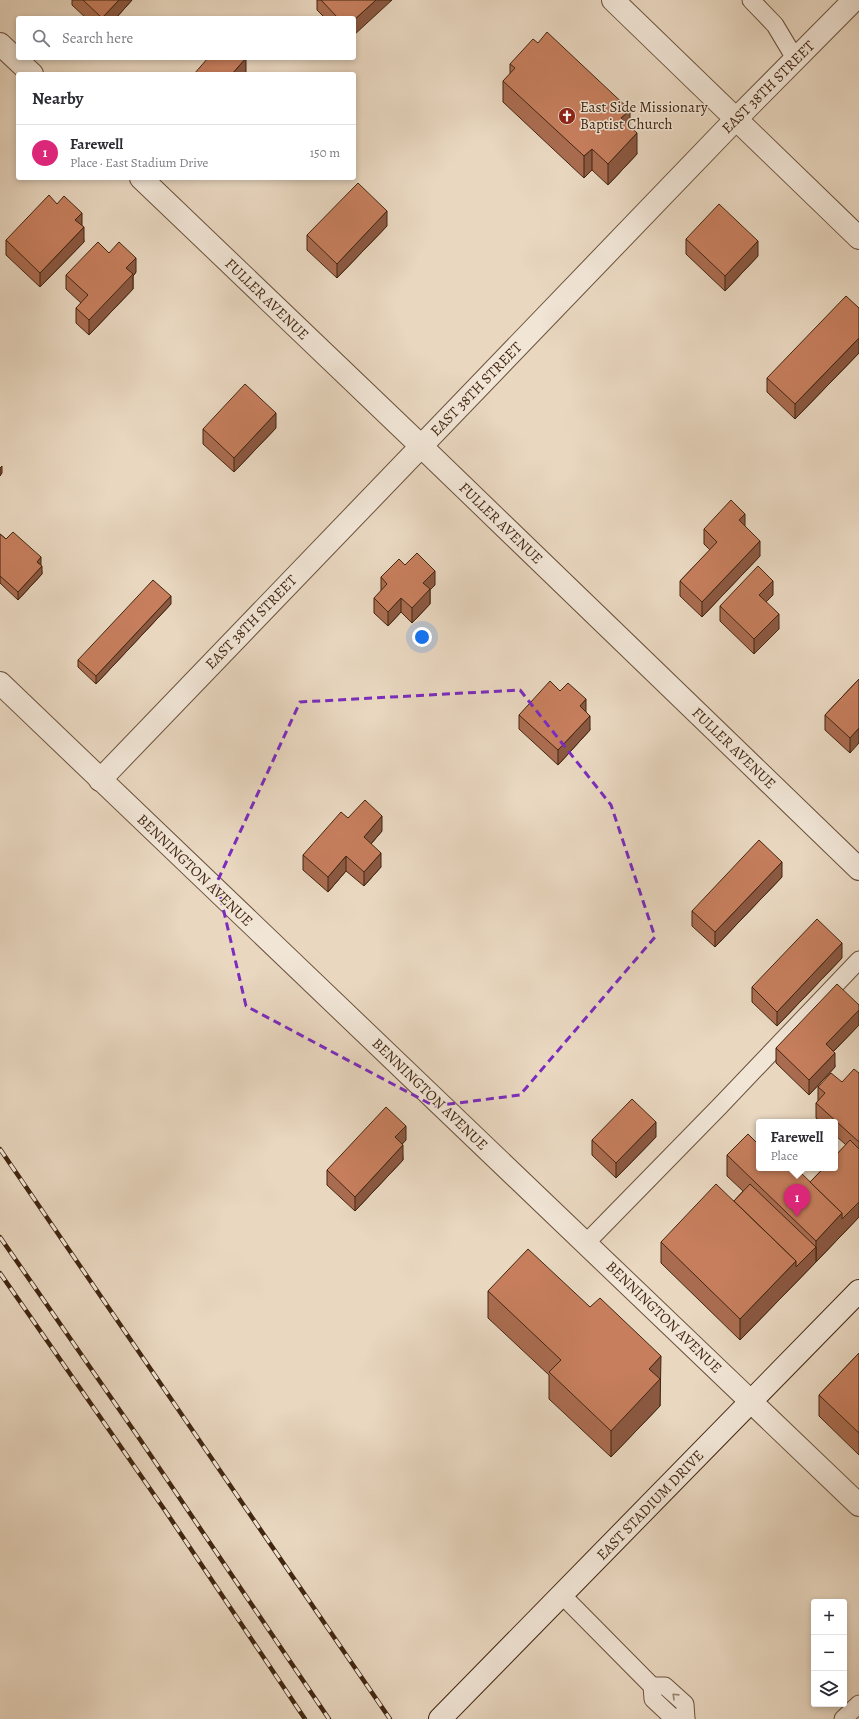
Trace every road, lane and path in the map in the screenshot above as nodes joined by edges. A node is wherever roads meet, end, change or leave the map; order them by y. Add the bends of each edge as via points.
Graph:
1 (613, 0) edge
2 (751, 0) edge
3 (854, 0) edge
4 (0, 44) edge
5 (16, 59) edge
6 (17, 60) edge
7 (796, 60) junction
8 (30, 72) edge
9 (736, 119) junction
10 (143, 180) edge
11 (859, 238) edge
12 (421, 446) junction
13 (0, 683) edge
14 (100, 780) junction
15 (859, 869) edge
16 (859, 960) edge
17 (586, 1243) junction
18 (859, 1291) edge
19 (752, 1401) junction
20 (859, 1505) edge
21 (562, 1595) junction
22 (859, 1704) edge
23 (440, 1719) edge
24 (686, 1719) edge
25 (843, 1719) edge

1 - 9 street
2 - 7 lane via 776,25
3 - 7 street, EAST 38TH STREET
4 - 5 street
6 - 8 street
7 - 9 street, EAST 38TH STREET
9 - 11 street
9 - 12 street, EAST 38TH STREET
10 - 12 street, FULLER AVENUE
12 - 14 street, EAST 38TH STREET
12 - 15 street, FULLER AVENUE
13 - 14 street, BENNINGTON AVENUE
14 - 17 street, BENNINGTON AVENUE
16 - 17 lane
17 - 19 street, BENNINGTON AVENUE
18 - 19 street, EAST STADIUM DRIVE
19 - 20 street, BENNINGTON AVENUE
19 - 21 street, EAST STADIUM DRIVE
21 - 23 street, EAST STADIUM DRIVE
21 - 24 lane via 652,1686 665,1686 684,1704
22 - 25 lane

